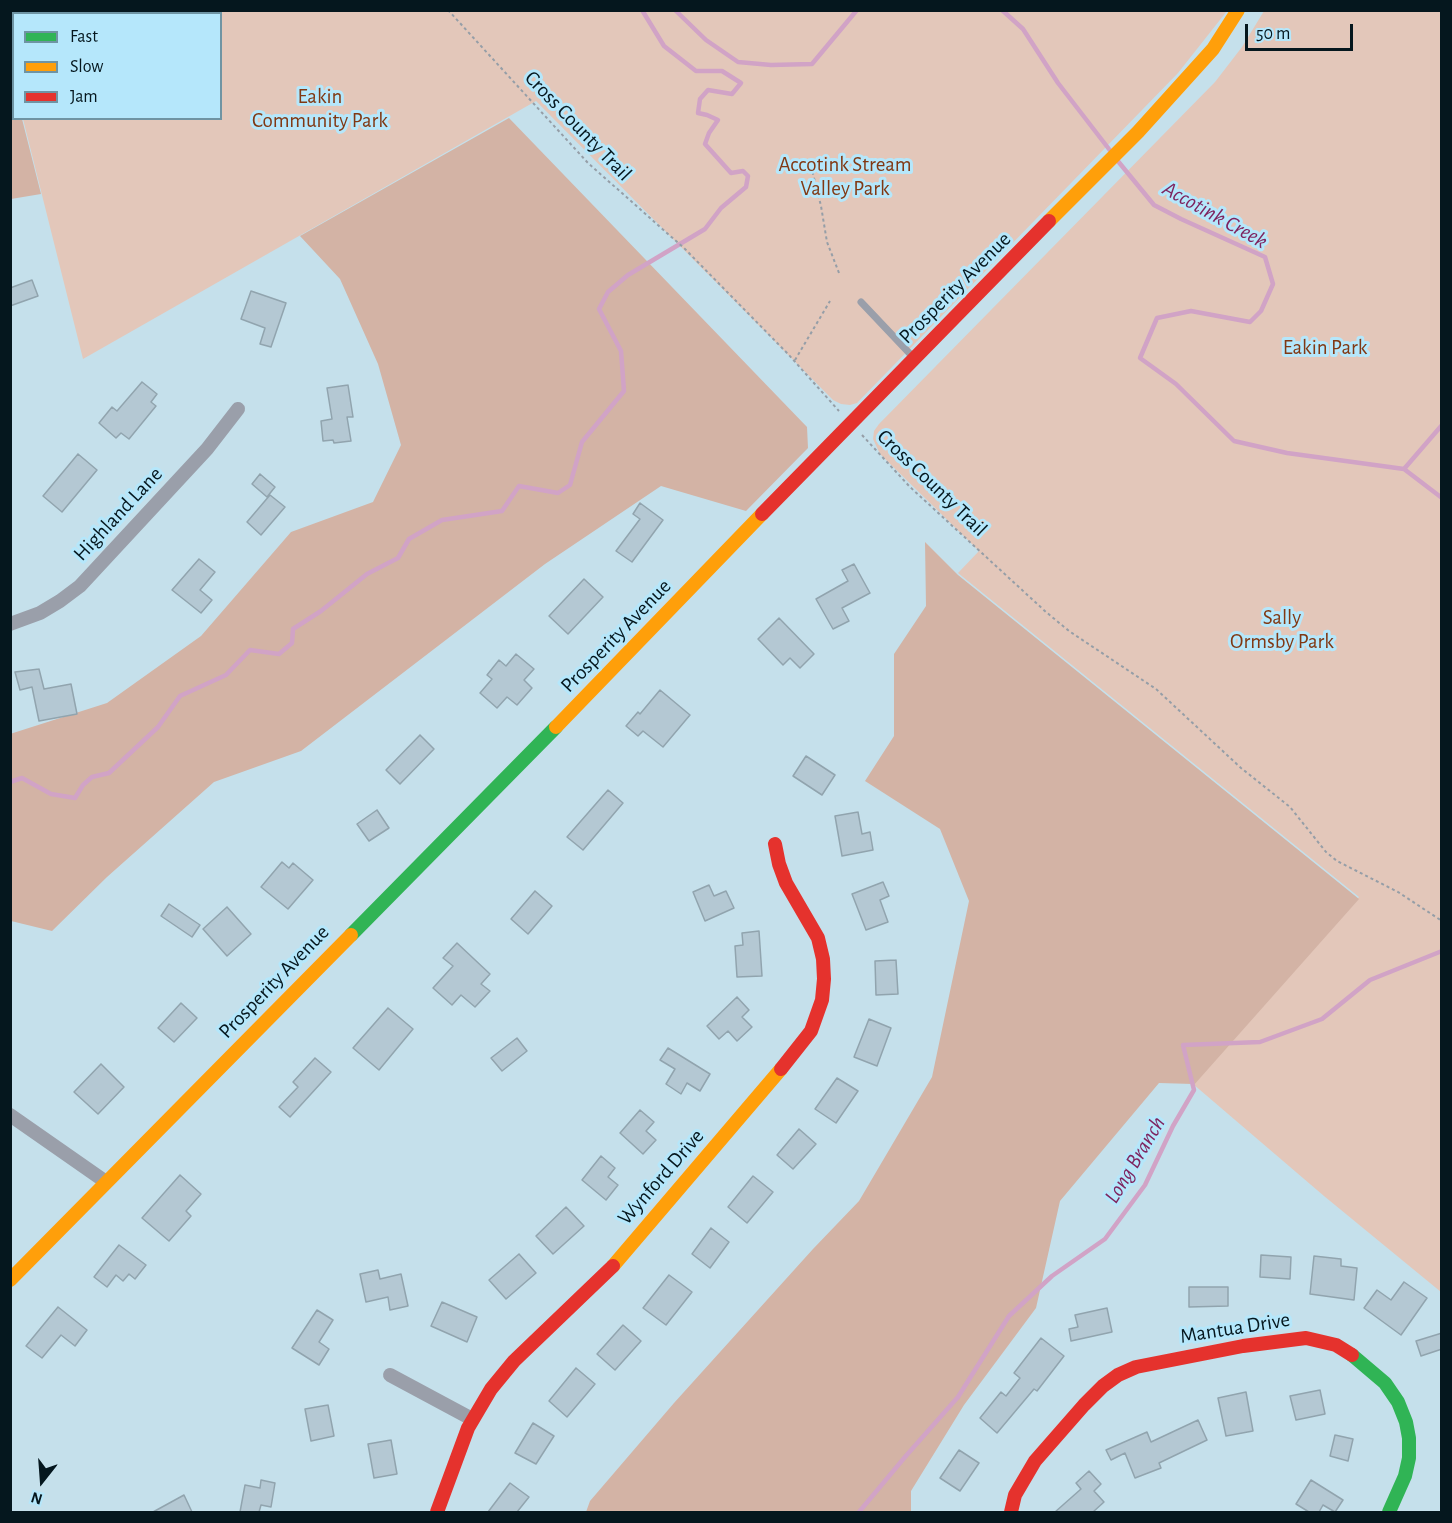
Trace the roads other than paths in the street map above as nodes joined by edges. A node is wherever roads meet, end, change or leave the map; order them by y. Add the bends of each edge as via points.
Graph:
1 (1239, 10) edge
2 (861, 302) dead end
3 (914, 358) junction
4 (238, 409) dead end
5 (10, 624) edge
6 (775, 844) dead end
7 (10, 1115) edge
8 (106, 1182) junction
9 (10, 1280) edge
10 (390, 1375) dead end
11 (472, 1419) junction
12 (436, 1512) edge
13 (1011, 1512) edge
14 (1389, 1512) edge

1 - 3 main road, Prosperity Avenue via 1213,49 1138,132
2 - 3 lane
3 - 8 main road, Prosperity Avenue via 487,798
4 - 5 street, Highland Lane via 80,586 40,613
6 - 11 main road, Wynford Drive via 786,883 818,938 823,959 822,1000 811,1030 613,1266 502,1375
7 - 8 street
8 - 9 main road, Prosperity Avenue
10 - 11 street
11 - 12 main road, Wynford Drive
13 - 14 main road, Mantua Drive via 1015,1495 1035,1461 1084,1405 1118,1375 1136,1367 1211,1352 1306,1338 1336,1345 1357,1358 1385,1383 1398,1402 1406,1422 1409,1458

